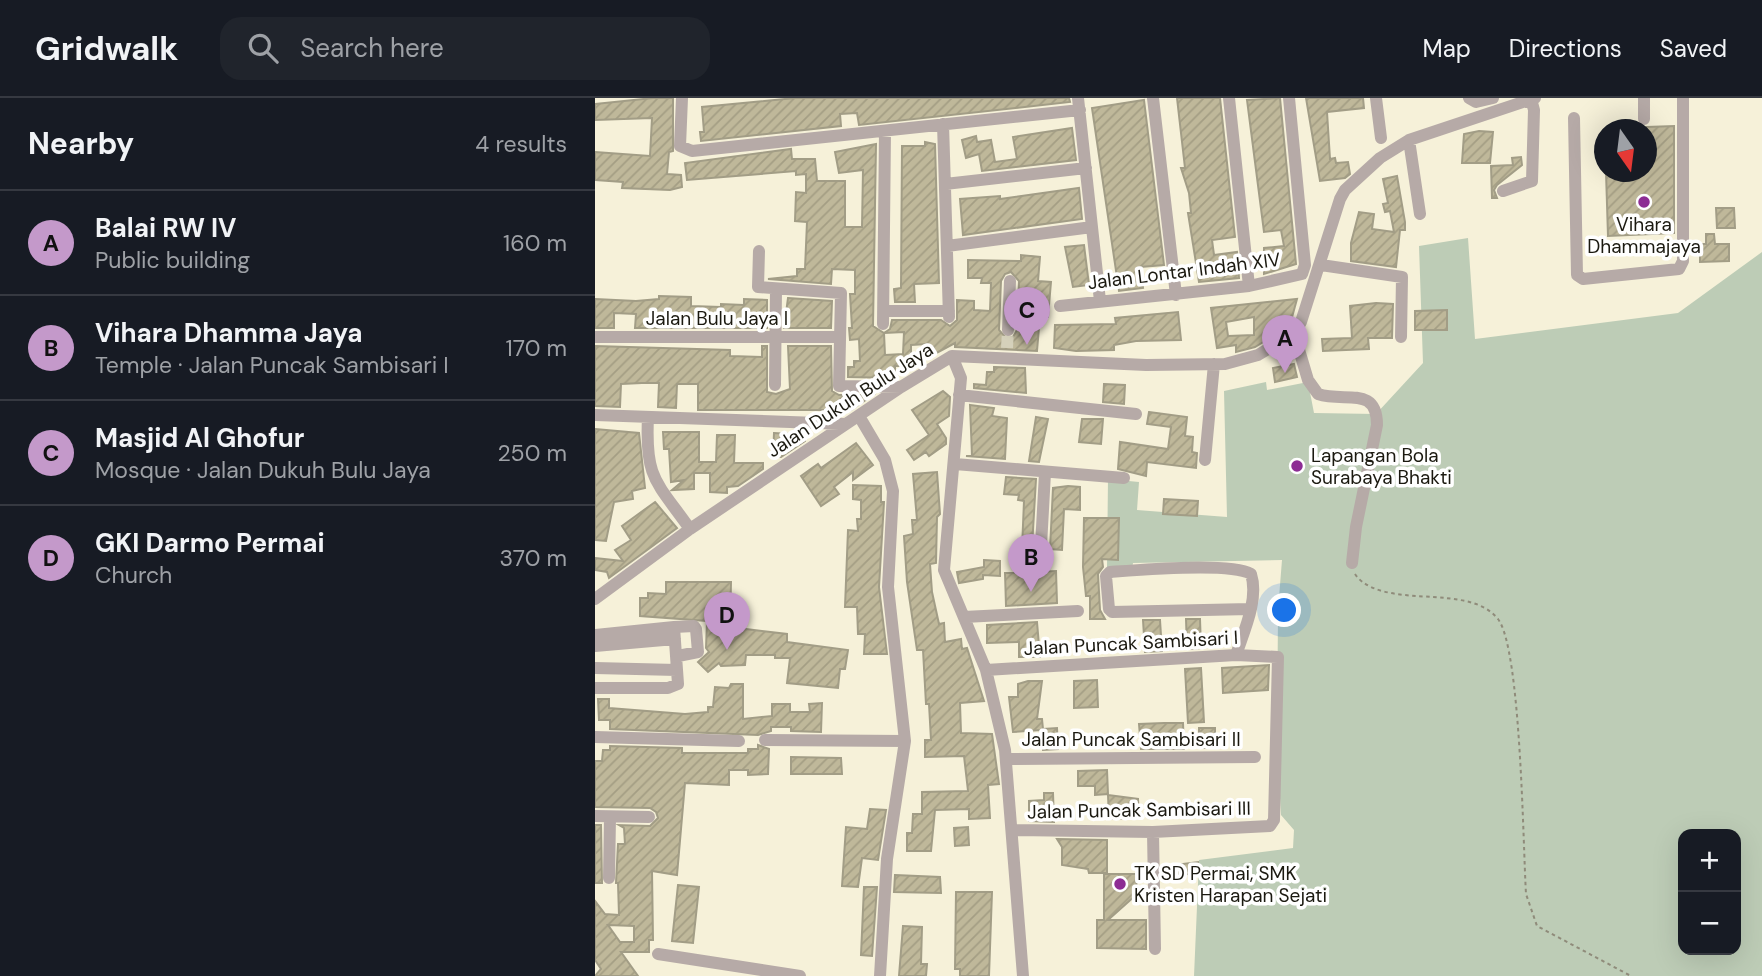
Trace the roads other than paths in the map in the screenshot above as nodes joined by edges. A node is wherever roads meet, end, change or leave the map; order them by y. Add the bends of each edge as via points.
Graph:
1 (682, 98) edge
2 (1153, 98) edge
3 (1229, 98) edge
4 (1289, 98) edge
5 (1376, 98) edge
6 (1493, 98) edge
7 (1644, 98) edge
8 (1683, 98) edge
9 (1533, 99) edge
10 (1472, 100) edge
11 (1079, 104) edge
12 (1574, 118) dead end
13 (1644, 119) dead end
14 (943, 124) junction
15 (885, 131) junction
16 (1381, 138) dead end
17 (1409, 140) junction
18 (1086, 168) junction
19 (945, 184) junction
20 (1503, 191) dead end
21 (1420, 215) dead end
22 (1092, 227) junction
23 (947, 246) junction
24 (759, 251) dead end
25 (1321, 265) junction
26 (1010, 281) dead end
27 (1249, 286) junction
28 (776, 289) junction
29 (1176, 295) junction
30 (1100, 301) junction
31 (1060, 306) dead end
32 (1008, 330) tunnel mouth
33 (1294, 333) junction
34 (595, 337) edge
35 (776, 337) junction
36 (839, 337) junction
37 (1401, 337) dead end
38 (952, 356) junction
39 (1214, 364) junction
40 (775, 385) dead end
41 (901, 387) junction
42 (959, 396) junction
43 (1136, 414) dead end
44 (595, 415) edge
45 (648, 416) junction
46 (859, 416) junction
47 (846, 424) junction
48 (1205, 460) dead end
49 (955, 464) junction
50 (1045, 473) junction
51 (1124, 478) dead end
52 (690, 530) junction
53 (1040, 564) dead end
54 (1352, 564) road end
55 (595, 599) edge
56 (1250, 609) junction
57 (1078, 611) dead end
58 (964, 617) junction
59 (674, 633) junction
60 (595, 635) edge
61 (595, 646) edge
62 (1236, 655) junction
63 (678, 656) junction
64 (595, 668) edge
65 (677, 670) junction
66 (986, 670) junction
67 (595, 688) edge
68 (595, 737) edge
69 (765, 740) dead end
70 (739, 741) dead end
71 (905, 741) junction
72 (1255, 757) dead end
73 (1007, 759) junction
74 (595, 816) edge
75 (610, 817) junction
76 (649, 817) dead end
77 (1266, 828) joint
78 (1014, 831) junction
79 (1153, 832) junction
80 (609, 878) dead end
81 (1156, 949) dead end
82 (658, 954) dead end
83 (800, 976) edge
84 (880, 976) edge
85 (1023, 976) edge

1 - 15 street via 683,149
2 - 29 street
3 - 27 street
4 - 27 street, Jalan Lontar Indah XIV via 1305,265 1298,276
5 - 16 street
6 - 10 street
7 - 13 street
8 - 12 street via 1683,261 1679,269 1583,279 1577,275
9 - 17 street
9 - 20 street via 1532,181
11 - 14 street
11 - 18 street
14 - 15 street
14 - 19 street
15 - 23 street via 883,318 949,314
17 - 21 street
17 - 25 street via 1380,158 1342,194
18 - 19 street
18 - 22 street
19 - 23 street
22 - 23 street
22 - 30 street
24 - 28 street via 758,287
25 - 33 street
25 - 37 street via 1402,277
26 - 32 street
27 - 29 street, Jalan Lontar Indah XIV
28 - 35 street
28 - 36 street via 841,293
29 - 30 street, Jalan Lontar Indah XIV
30 - 31 street, Jalan Lontar Indah XIV
33 - 39 street, Jalan Dukuh Bulu Jaya via 1258,355
33 - 54 street via 1308,380 1318,394 1359,398 1373,403 1377,410
34 - 35 street, Jalan Bulu Jaya I
35 - 36 street, Jalan Bulu Jaya I
35 - 40 street
36 - 41 street via 839,386
38 - 39 street, Jalan Dukuh Bulu Jaya via 1007,353 1146,365
38 - 41 street, Jalan Dukuh Bulu Jaya
38 - 42 street via 960,371
39 - 48 street
41 - 46 street, Jalan Dukuh Bulu Jaya
42 - 43 street
42 - 49 street
44 - 45 street
45 - 47 street
45 - 52 street via 648,461 660,489
46 - 47 street, Jalan Dukuh Bulu Jaya
46 - 71 street via 885,460 893,491 888,587
47 - 52 street, Jalan Dukuh Bulu Jaya
49 - 50 street
49 - 58 street via 944,570
50 - 51 street
50 - 53 street
52 - 55 street, Jalan Dukuh Bulu Jaya
56 - 56 street via 1254,581 1246,571 1164,569 1106,576 1112,612
56 - 62 street
57 - 58 street
58 - 66 street
59 - 60 street
59 - 61 street
59 - 63 street
59 - 63 street via 696,629 698,652
62 - 66 street, Jalan Puncak Sambisari I
62 - 77 street, Jalan Puncak Sambisari I via 1278,657 1274,820
63 - 65 street
64 - 65 street
65 - 67 street via 679,680 674,686
66 - 73 street
68 - 70 street
69 - 71 street
71 - 84 street via 887,859
72 - 73 street, Jalan Puncak Sambisari II
73 - 78 street
74 - 75 street
75 - 76 street
75 - 80 street
77 - 79 street, Jalan Puncak Sambisari III
78 - 79 street, Jalan Puncak Sambisari III
78 - 85 street
79 - 81 street
82 - 83 street

